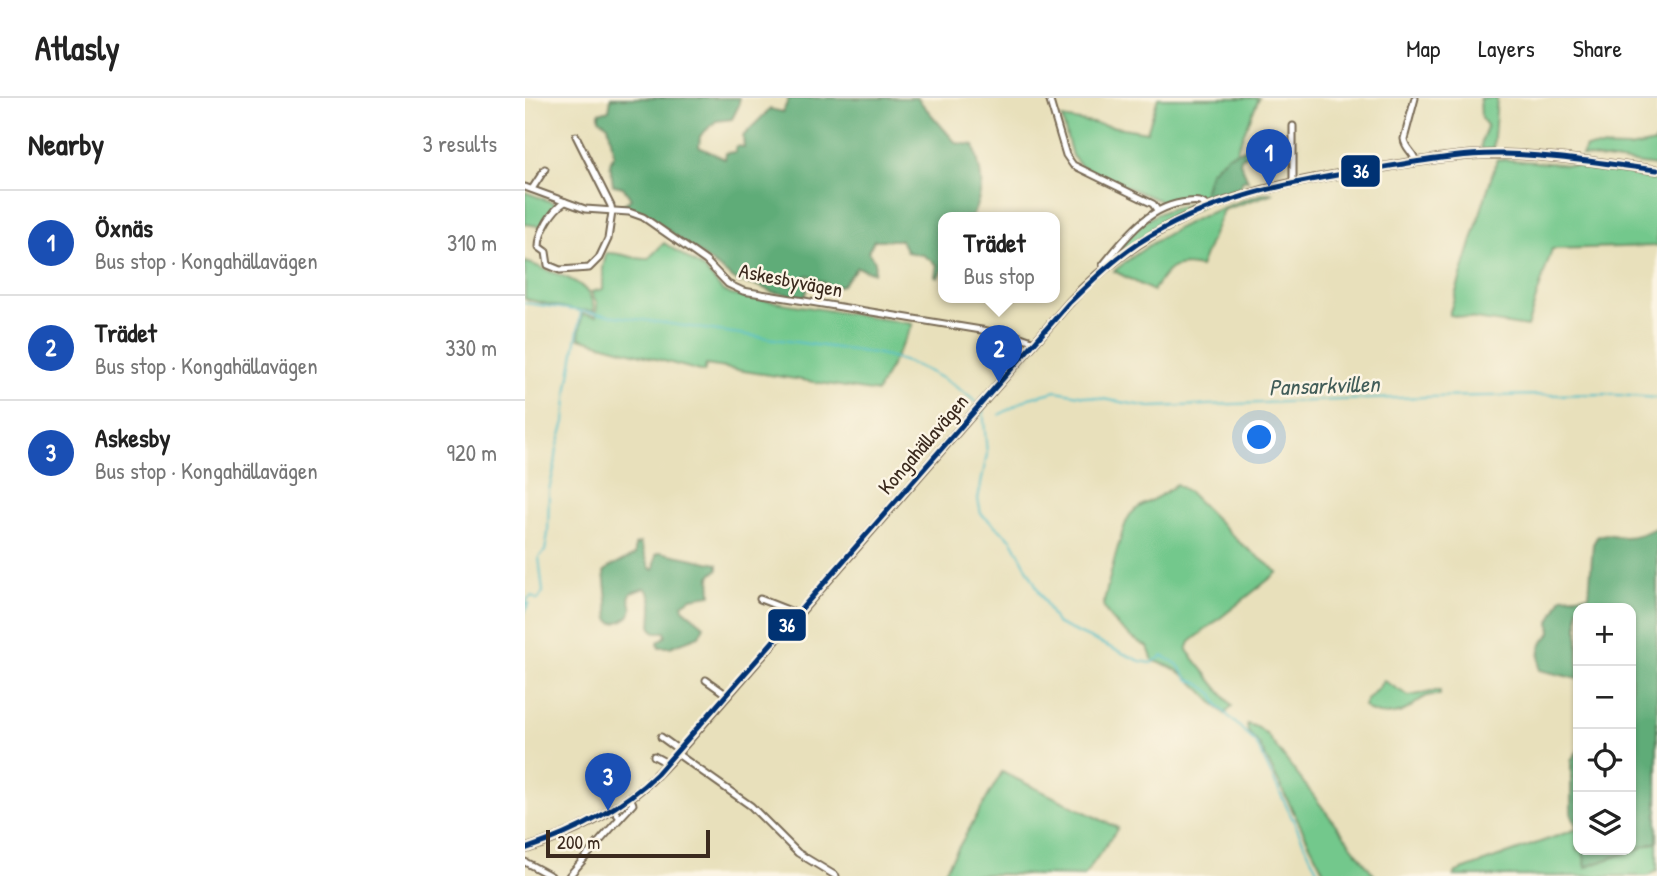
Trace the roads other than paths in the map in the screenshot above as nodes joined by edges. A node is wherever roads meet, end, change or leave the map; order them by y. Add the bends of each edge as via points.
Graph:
1 (1049, 98) edge
2 (1415, 98) edge
3 (1293, 126) dead end
4 (576, 136) dead end
5 (1416, 162) junction
6 (545, 169) dead end
7 (1657, 170) edge
8 (1293, 182) junction
9 (525, 187) edge
10 (532, 189) junction
11 (565, 202) junction
12 (1208, 207) junction
13 (1157, 209) junction
14 (612, 212) junction
15 (1104, 269) junction
16 (1035, 342) junction
17 (760, 599) dead end
18 (797, 614) junction
19 (706, 680) dead end
20 (727, 695) junction
21 (661, 737) dead end
22 (678, 751) junction
23 (654, 756) dead end
24 (667, 764) junction
25 (630, 797) junction
26 (612, 808) junction
27 (620, 818) junction
28 (525, 849) edge
29 (525, 862) edge
30 (551, 876) edge
31 (569, 876) edge
32 (836, 876) edge

1 - 13 street via 1073,165
2 - 5 street via 1404,139
3 - 8 street
4 - 14 street
5 - 7 street, Kongahällavägen via 1505,154
5 - 8 street, Kongahällavägen
6 - 10 street
8 - 12 street, Kongahällavägen
9 - 10 street, Askesbyvägen
10 - 11 street, Askesbyvägen
11 - 14 street, Askesbyvägen
11 - 14 street via 555,209 539,239 548,265 555,270 594,266 606,246
12 - 13 street via 1191,202
12 - 15 street, Kongahällavägen via 1152,235
13 - 15 street via 1126,237
14 - 16 street, Askesbyvägen via 643,217 743,291
15 - 16 street, Kongahällavägen
16 - 18 street, Kongahällavägen
17 - 18 street
18 - 20 street, Kongahällavägen
19 - 20 street
20 - 22 street, Kongahällavägen
21 - 22 street
22 - 24 street, Kongahällavägen
22 - 32 street via 742,799 798,853
23 - 24 street
24 - 25 street, Kongahällavägen
25 - 26 street, Kongahällavägen
25 - 27 street via 633,804
26 - 27 street
26 - 28 street, Kongahällavägen
27 - 31 street
29 - 30 street

